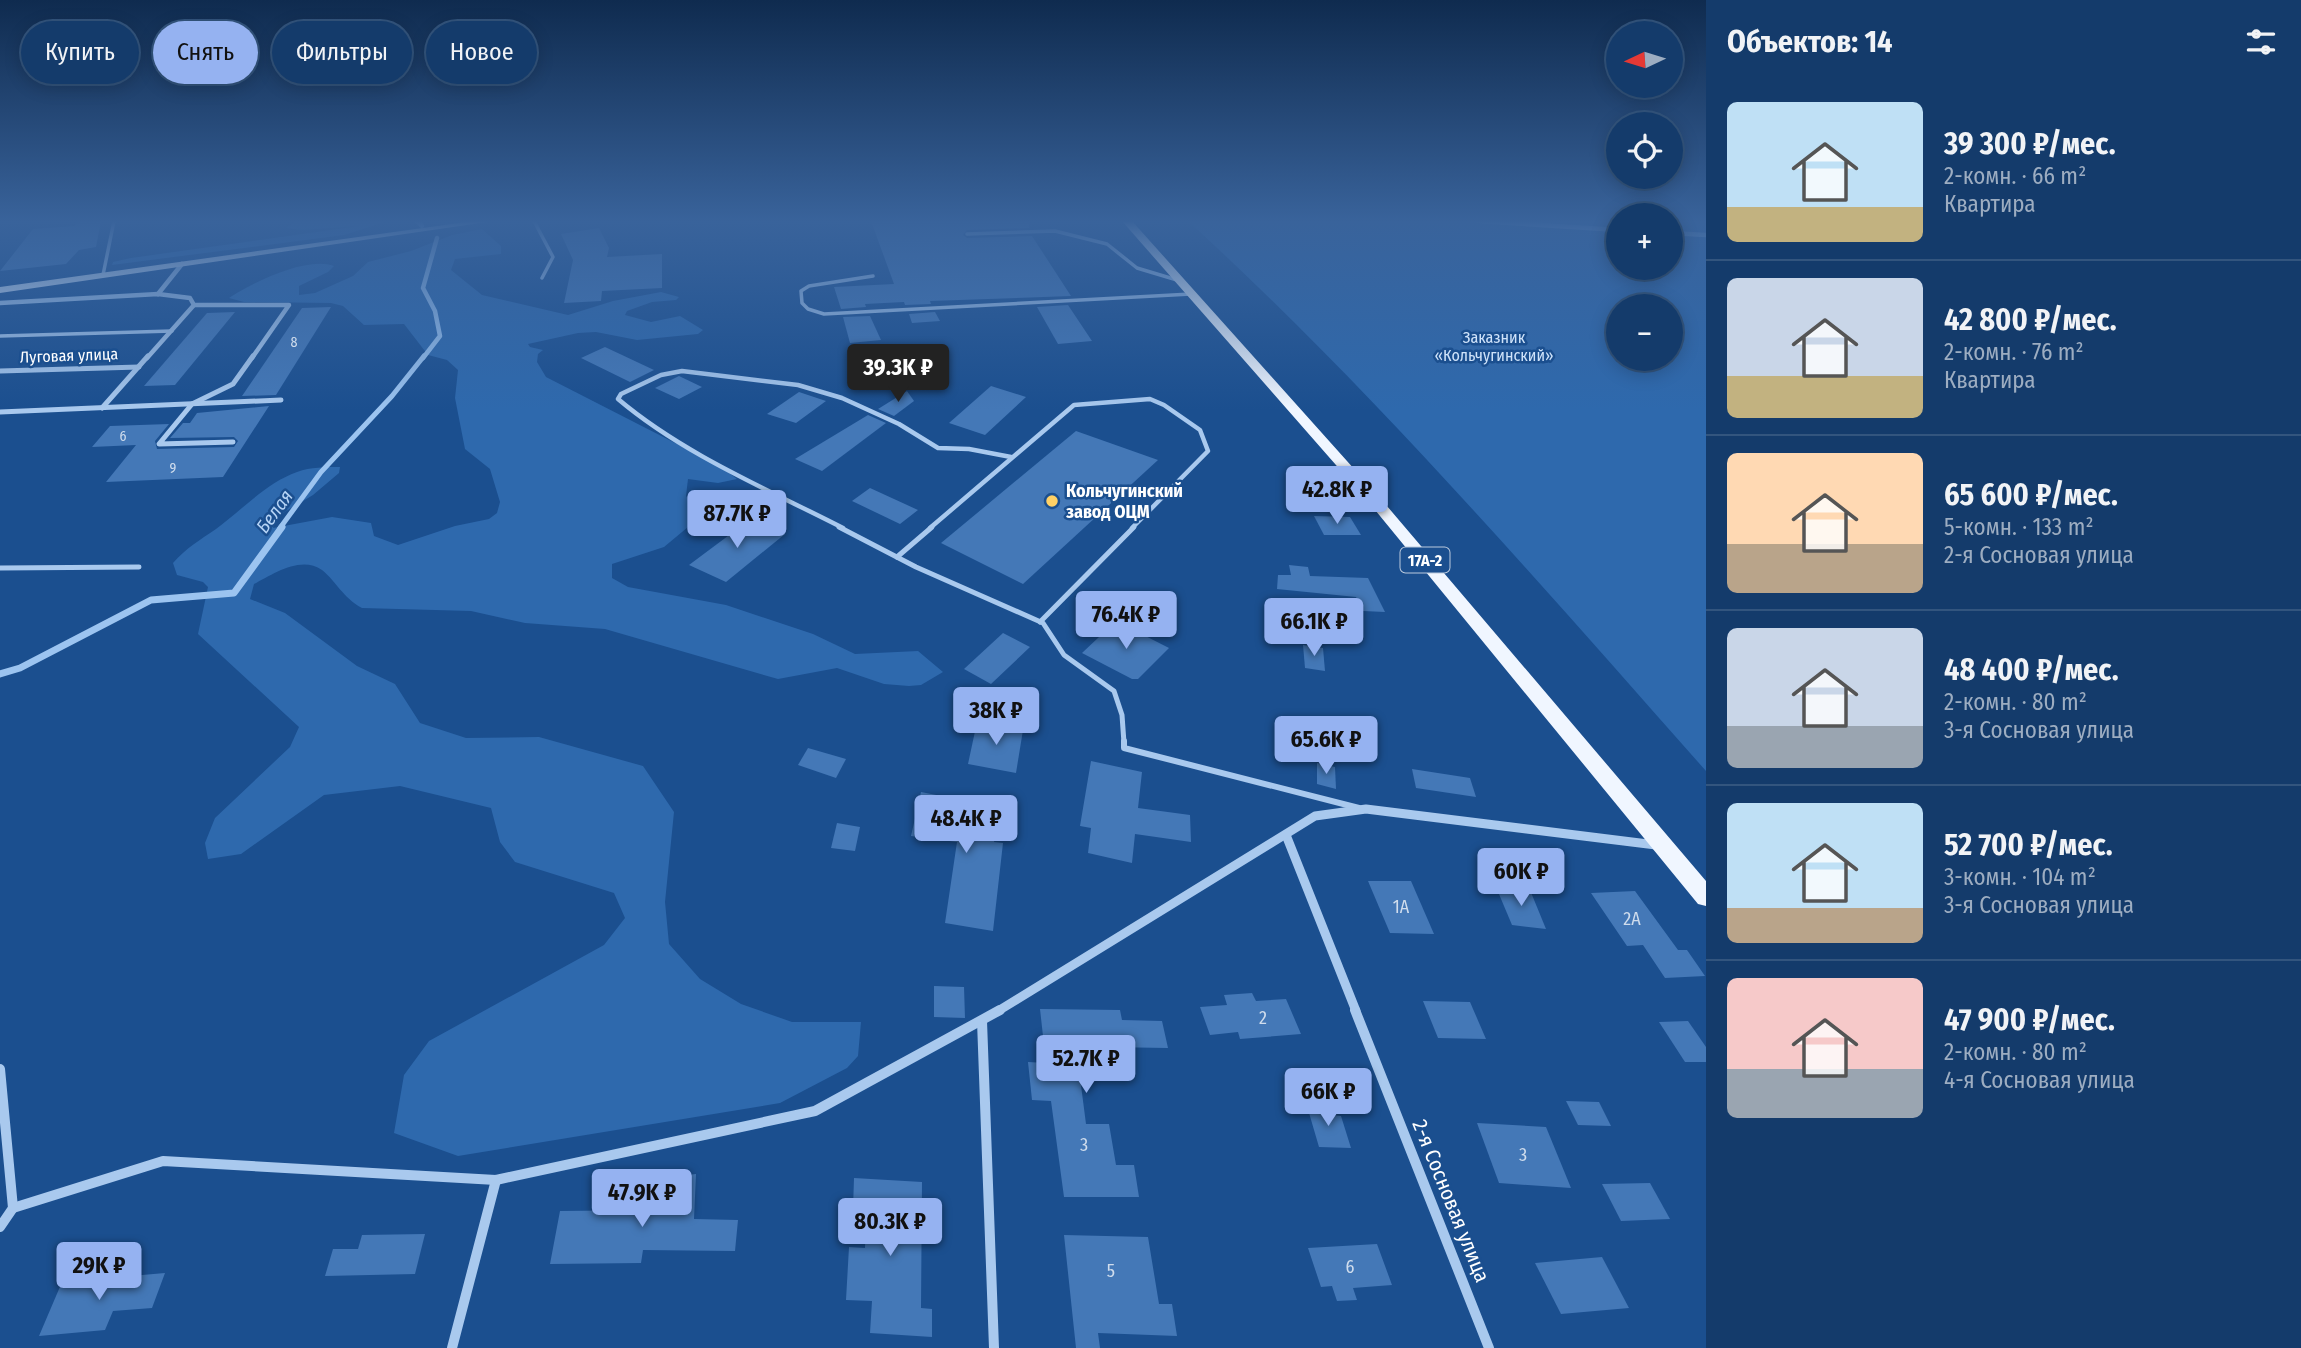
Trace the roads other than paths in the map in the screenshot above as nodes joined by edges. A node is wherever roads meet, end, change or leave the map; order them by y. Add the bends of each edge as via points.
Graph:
1 (42, 284) edge
2 (166, 284) edge
3 (822, 284) edge
4 (1182, 284) edge
5 (0, 290) edge
6 (158, 294) junction
7 (1191, 294) junction
8 (0, 303) edge
9 (194, 305) junction
10 (172, 331) junction
11 (0, 337) edge
12 (139, 367) junction
13 (0, 372) edge
14 (281, 400) dead end
15 (192, 404) junction
16 (102, 408) junction
17 (0, 412) edge
18 (233, 442) dead end
19 (1011, 457) junction
20 (897, 557) junction
21 (139, 567) dead end
22 (0, 568) edge
23 (1040, 622) junction
24 (1366, 809) junction
25 (1286, 835) junction
26 (1664, 846) junction
27 (1706, 897) edge
28 (982, 1021) junction
29 (0, 1069) edge
30 (496, 1180) junction
31 (13, 1208) junction
32 (0, 1227) edge
33 (452, 1348) edge
34 (994, 1348) edge
35 (1489, 1348) edge

1 - 5 street
2 - 6 street
3 - 7 lane via 801,291 802,303 824,314
4 - 7 main road, 17А-2
6 - 8 street
6 - 9 street via 190,298
7 - 26 main road, 17А-2 via 1376,502
9 - 10 street, Луговая улица
9 - 15 street via 289,305 233,384
10 - 11 lane
10 - 12 street, Луговая улица
12 - 13 street, Луговая улица
12 - 16 street, Луговая улица
14 - 15 street
15 - 16 street
15 - 18 street via 159,444
16 - 17 street
19 - 20 lane
19 - 20 lane via 938,448 842,398 798,385 682,371 661,375 618,399 643,420 705,457
19 - 23 lane via 1074,405 1150,399 1200,430 1208,451
20 - 23 lane
21 - 22 lane
23 - 24 lane via 1064,655 1115,691 1124,748
24 - 25 street via 1315,816
24 - 26 street
25 - 28 street
25 - 35 street, 2-я Сосновая улица
26 - 27 main road, 17А-2
28 - 30 street via 815,1111
28 - 34 street
29 - 31 street
30 - 31 street via 163,1161
30 - 33 street
31 - 32 street

